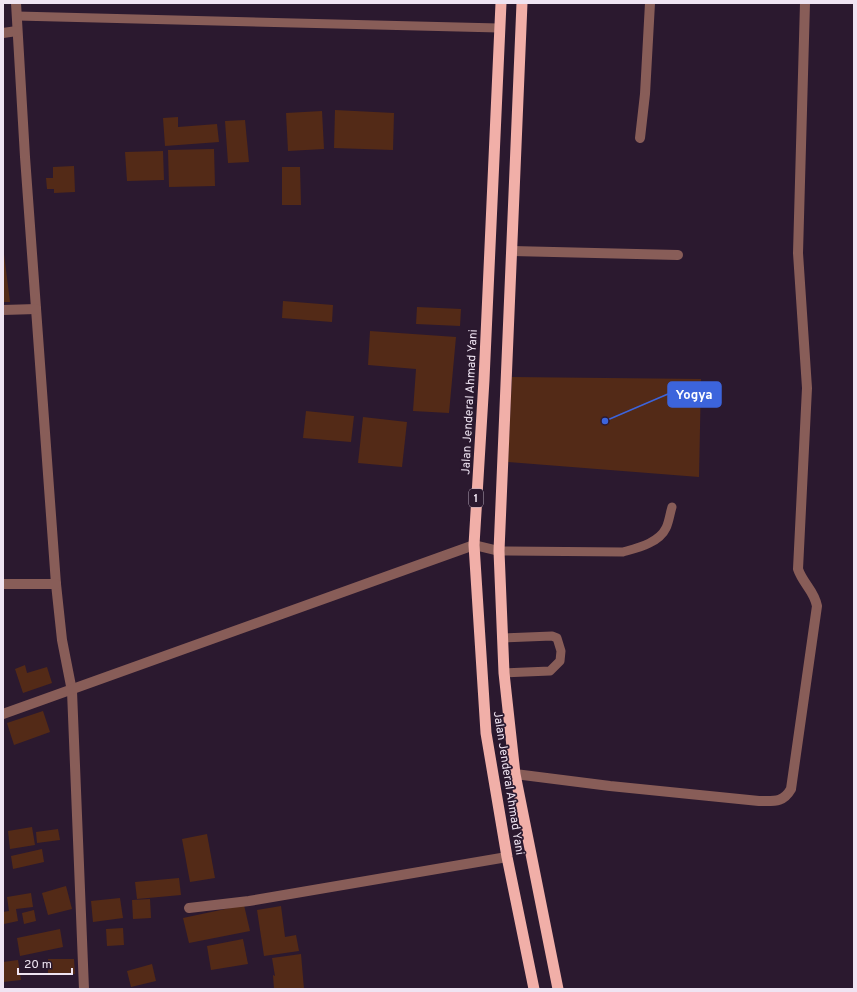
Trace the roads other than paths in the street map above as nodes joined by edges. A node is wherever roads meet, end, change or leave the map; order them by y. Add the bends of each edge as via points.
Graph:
1 (16, 3) edge
2 (501, 3) edge
3 (522, 3) edge
4 (650, 3) edge
5 (805, 3) edge
6 (17, 16) junction
7 (499, 28) junction
8 (17, 32) junction
9 (3, 33) edge
10 (640, 138) dead end
11 (512, 251) junction
12 (678, 255) dead end
13 (36, 309) junction
14 (3, 310) edge
15 (672, 507) dead end
16 (474, 545) junction
17 (499, 551) junction
18 (3, 584) edge
19 (56, 584) junction
20 (502, 638) junction
21 (504, 673) junction
22 (72, 690) junction
23 (3, 714) edge
24 (515, 774) junction
25 (507, 857) junction
26 (189, 908) dead end
27 (84, 989) edge
28 (534, 989) edge
29 (558, 989) edge

1 - 6 street
2 - 7 highway, Jalan Jenderal Ahmad Yani / 1
3 - 11 highway, Jalan Jenderal Ahmad Yani / 1
4 - 10 street
5 - 24 street via 798,253 807,388 798,569 801,578 815,595 817,606 791,789 787,797 780,801 759,801
6 - 7 lane
6 - 8 street
7 - 16 highway, Jalan Jenderal Ahmad Yani / 1 via 484,380
8 - 9 street
8 - 13 street
11 - 12 street
11 - 17 highway, Jalan Jenderal Ahmad Yani / 1
13 - 14 street
13 - 19 street
15 - 17 lane via 666,529 639,548 623,552
16 - 17 street
16 - 22 street
16 - 25 highway, Jalan Jenderal Ahmad Yani / 1 via 486,733
17 - 20 highway, Jalan Jenderal Ahmad Yani / 1
18 - 19 street
19 - 22 street via 62,640
20 - 21 highway, Jalan Jenderal Ahmad Yani / 1
20 - 21 lane via 552,636 557,638 561,651 560,661 550,671
21 - 24 highway, Jalan Jenderal Ahmad Yani / 1
22 - 23 street
22 - 27 street
24 - 29 highway, Jalan Jenderal Ahmad Yani / 1
25 - 26 street via 249,901
25 - 28 highway, Jalan Jenderal Ahmad Yani / 1

